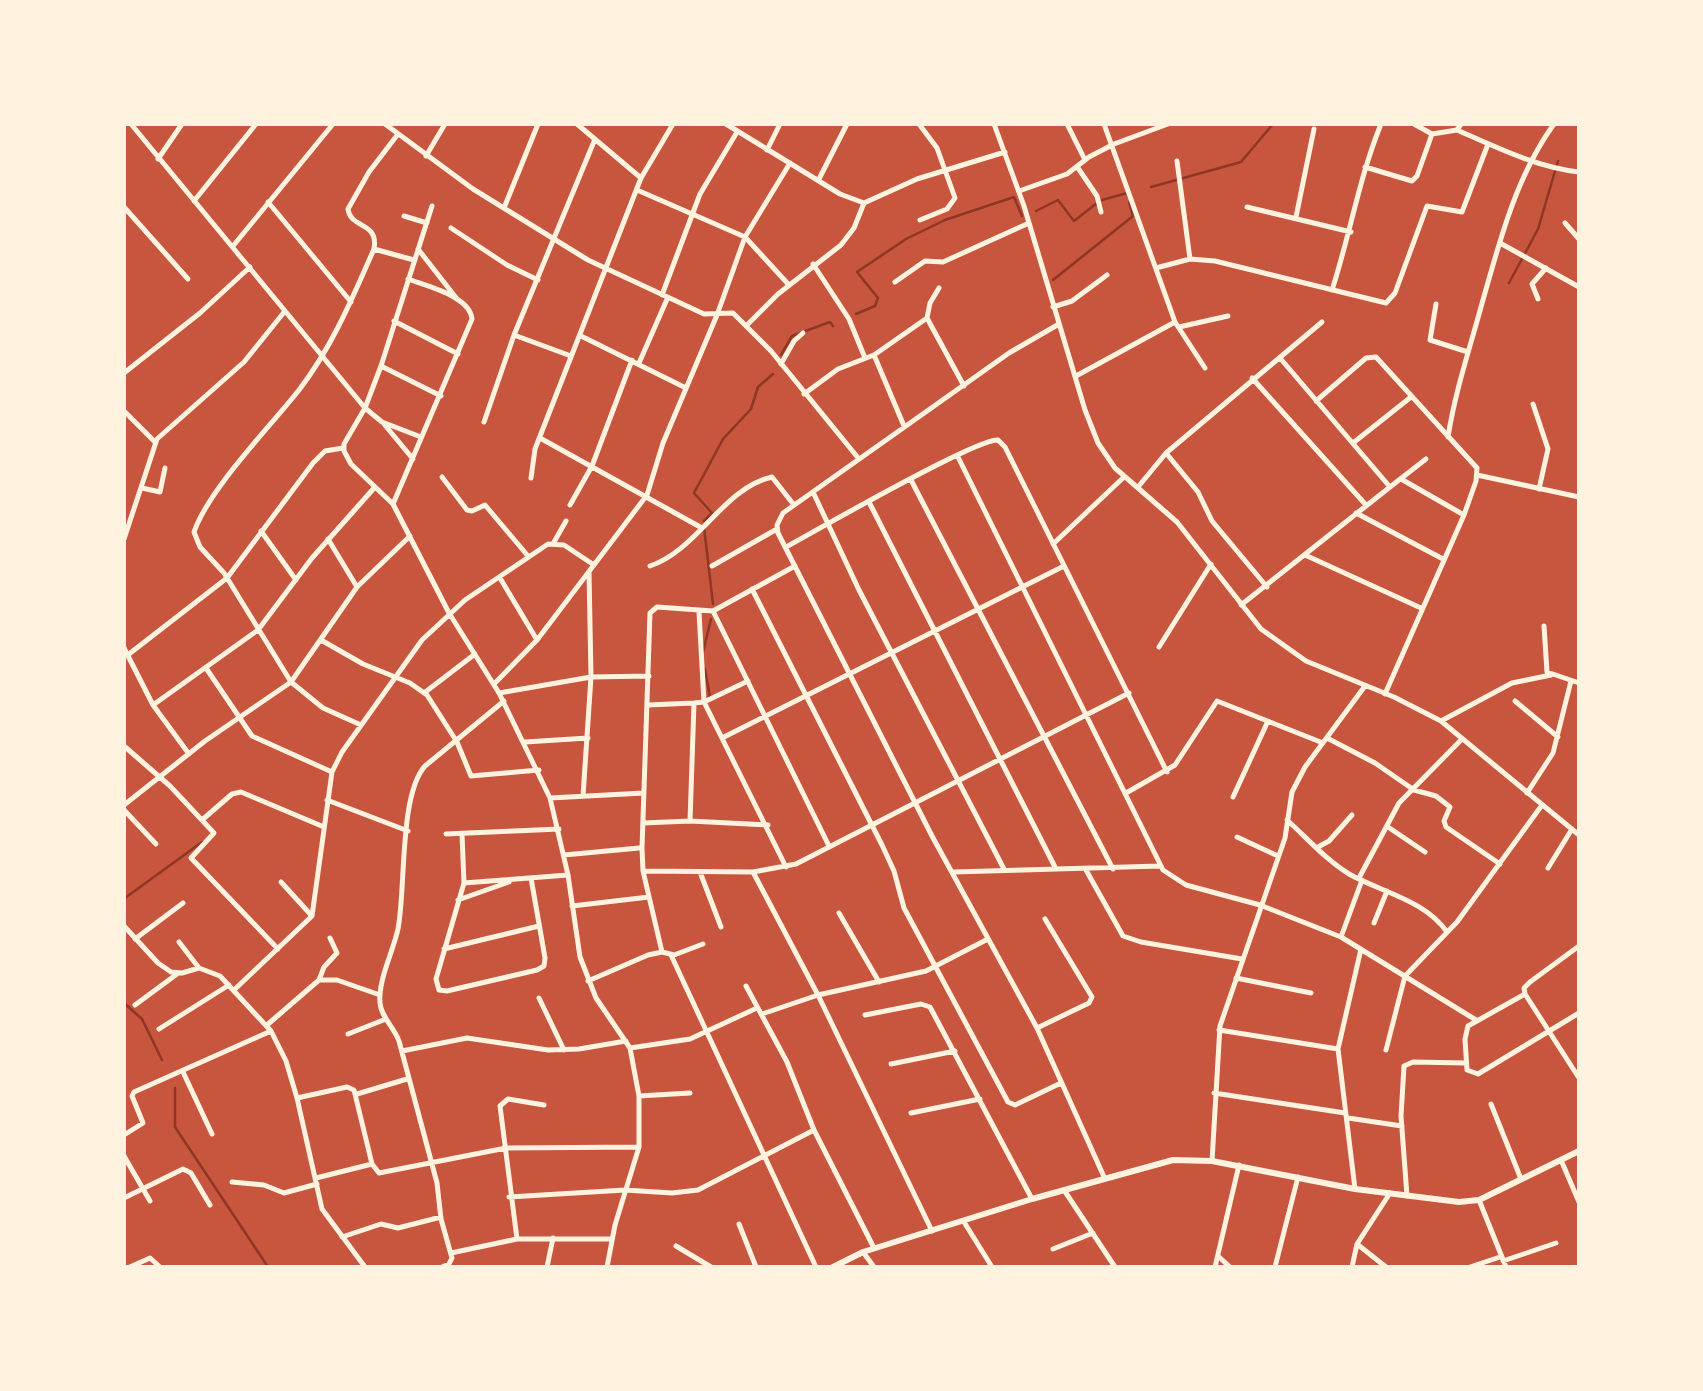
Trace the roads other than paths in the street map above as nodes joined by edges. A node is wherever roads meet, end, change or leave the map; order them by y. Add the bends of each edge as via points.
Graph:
1 (131, 124) edge
2 (182, 124) edge
3 (256, 124) edge
4 (333, 124) edge
5 (385, 124) edge
6 (445, 124) edge
7 (538, 124) edge
8 (577, 124) edge
9 (673, 124) edge
10 (726, 124) edge
11 (780, 124) edge
12 (847, 124) edge
13 (919, 124) edge
14 (994, 124) edge
15 (1067, 124) edge
16 (1104, 124) edge
17 (1168, 124) edge
18 (1381, 124) edge
19 (1414, 124) edge
20 (1554, 124) edge
21 (1459, 127) edge
22 (1314, 129) dead end
23 (737, 132) junction
24 (398, 134) junction
25 (1432, 134) junction
26 (595, 139) junction
27 (1114, 144) junction
28 (1488, 144) junction
29 (767, 150) junction
30 (1005, 152) junction
31 (426, 156) junction
32 (158, 159) junction
33 (1085, 160) junction
34 (1531, 160) junction
35 (1177, 161) dead end
36 (790, 163) junction
37 (1365, 167) junction
38 (1078, 168) junction
39 (946, 172) junction
40 (1579, 172) edge
41 (641, 178) junction
42 (819, 179) junction
43 (637, 190) junction
44 (1018, 191) junction
45 (194, 201) junction
46 (268, 202) junction
47 (864, 203) junction
48 (432, 206) dead end
49 (124, 207) edge
50 (1247, 207) dead end
51 (504, 208) junction
52 (1101, 212) dead end
53 (692, 214) junction
54 (404, 216) dead end
55 (1296, 217) junction
56 (920, 220) dead end
57 (427, 223) junction
58 (1029, 223) junction
59 (1564, 223) dead end
60 (451, 228) dead end
61 (1351, 232) junction
62 (745, 237) junction
63 (555, 239) junction
64 (1579, 239) edge
65 (1500, 243) junction
66 (233, 246) junction
67 (374, 249) junction
68 (418, 249) junction
69 (1191, 258) junction
70 (414, 260) junction
71 (1557, 263) dead end
72 (813, 264) junction
73 (250, 267) junction
74 (1156, 268) junction
75 (1546, 268) junction
76 (608, 270) junction
77 (1552, 273) junction
78 (1107, 275) dead end
79 (188, 279) dead end
80 (408, 279) junction
81 (538, 280) junction
82 (895, 282) dead end
83 (789, 285) junction
84 (939, 288) dead end
85 (1579, 288) edge
86 (1332, 290) junction
87 (665, 296) junction
88 (1538, 299) dead end
89 (458, 300) junction
90 (351, 302) junction
91 (1436, 304) dead end
92 (1053, 307) junction
93 (285, 311) junction
94 (717, 314) junction
95 (1227, 316) dead end
96 (927, 318) junction
97 (394, 321) junction
98 (1322, 321) dead end
99 (1059, 324) junction
100 (747, 325) junction
101 (1177, 325) junction
102 (803, 333) dead end
103 (514, 335) junction
104 (581, 336) junction
105 (1468, 352) junction
106 (458, 354) junction
107 (874, 355) junction
108 (571, 356) junction
109 (323, 357) junction
110 (865, 358) junction
111 (1280, 358) junction
112 (635, 362) junction
113 (781, 364) junction
114 (381, 366) junction
115 (1205, 368) dead end
116 (124, 373) edge
117 (1076, 376) junction
118 (1252, 378) junction
119 (964, 386) junction
120 (686, 388) junction
121 (804, 394) junction
122 (441, 396) junction
123 (1411, 397) junction
124 (1316, 401) junction
125 (1533, 404) dead end
126 (365, 408) junction
127 (124, 411) edge
128 (382, 422) junction
129 (484, 422) dead end
130 (904, 426) junction
131 (421, 437) junction
132 (1448, 437) junction
133 (540, 438) junction
134 (155, 442) junction
135 (1353, 443) junction
136 (343, 448) junction
137 (1166, 453) junction
138 (957, 455) junction
139 (413, 459) junction
140 (859, 459) junction
141 (1426, 459) dead end
142 (592, 466) junction
143 (165, 468) dead end
144 (1477, 475) junction
145 (442, 477) dead end
146 (1124, 477) junction
147 (531, 478) dead end
148 (1401, 479) junction
149 (911, 480) junction
150 (375, 487) junction
151 (1138, 487) junction
152 (1390, 487) junction
153 (142, 488) junction
154 (1539, 489) junction
155 (813, 492) junction
156 (647, 495) junction
157 (1579, 497) edge
158 (869, 502) junction
159 (393, 505) junction
160 (570, 505) dead end
161 (794, 505) junction
162 (1366, 505) junction
163 (1356, 513) junction
164 (1464, 515) junction
165 (566, 521) dead end
166 (828, 524) junction
167 (702, 528) junction
168 (777, 529) junction
169 (261, 531) junction
170 (410, 536) junction
171 (124, 539) edge
172 (328, 539) junction
173 (554, 542) junction
174 (1054, 544) junction
175 (786, 547) junction
176 (1305, 555) junction
177 (528, 556) junction
178 (1443, 559) junction
179 (1211, 564) junction
180 (594, 565) junction
181 (650, 566) dead end
182 (712, 566) dead end
183 (795, 566) junction
184 (1064, 566) junction
185 (589, 572) junction
186 (227, 578) junction
187 (500, 578) junction
188 (296, 580) junction
189 (1021, 586) junction
190 (357, 587) junction
191 (1267, 587) junction
192 (752, 589) junction
193 (1241, 605) junction
194 (1421, 608) junction
195 (979, 609) junction
196 (713, 611) junction
197 (698, 612) junction
198 (449, 613) junction
199 (1544, 626) dead end
200 (258, 629) junction
201 (933, 629) junction
202 (321, 640) junction
203 (537, 640) junction
204 (1159, 647) dead end
205 (124, 648) edge
206 (890, 651) junction
207 (130, 654) junction
208 (475, 654) junction
209 (205, 668) junction
210 (849, 672) junction
211 (394, 676) junction
212 (649, 676) junction
213 (1551, 676) junction
214 (591, 677) junction
215 (748, 681) junction
216 (1571, 681) junction
217 (291, 682) junction
218 (1579, 683) edge
219 (494, 684) junction
220 (1365, 686) junction
221 (424, 693) junction
222 (499, 693) junction
223 (1129, 693) junction
224 (1385, 694) junction
225 (805, 695) junction
226 (504, 701) junction
227 (1515, 701) dead end
228 (704, 702) junction
229 (694, 704) junction
230 (153, 705) junction
231 (648, 705) junction
232 (1086, 714) junction
233 (764, 715) junction
234 (239, 716) junction
235 (1268, 721) junction
236 (1441, 721) junction
237 (361, 725) junction
238 (1042, 737) junction
239 (1558, 737) junction
240 (588, 738) junction
241 (722, 738) junction
242 (1461, 739) junction
243 (1325, 741) junction
244 (457, 742) junction
245 (525, 742) junction
246 (124, 746) edge
247 (189, 754) junction
248 (998, 758) junction
249 (539, 770) junction
250 (332, 772) junction
251 (1167, 772) junction
252 (159, 777) junction
253 (957, 779) junction
254 (1414, 790) junction
255 (644, 793) junction
256 (1126, 793) junction
257 (1527, 793) junction
258 (583, 796) junction
259 (550, 797) junction
260 (1233, 797) dead end
261 (327, 800) junction
262 (914, 802) junction
263 (1542, 805) junction
264 (124, 808) edge
265 (1352, 815) dead end
266 (202, 820) junction
267 (1287, 820) junction
268 (690, 821) junction
269 (643, 823) junction
270 (871, 824) junction
271 (768, 825) junction
272 (324, 827) junction
273 (1388, 827) junction
274 (559, 829) junction
275 (1572, 829) junction
276 (408, 831) junction
277 (446, 834) dead end
278 (462, 834) junction
279 (1579, 835) edge
280 (1237, 837) dead end
281 (156, 844) dead end
282 (829, 846) junction
283 (1318, 847) junction
284 (639, 848) dead end
285 (1425, 852) dead end
286 (564, 855) junction
287 (1278, 856) junction
288 (1500, 864) junction
289 (1160, 866) junction
290 (786, 867) junction
291 (1548, 868) dead end
292 (1004, 869) junction
293 (1056, 869) junction
294 (1113, 869) junction
295 (1086, 870) junction
296 (643, 872) junction
297 (700, 872) junction
298 (753, 872) junction
299 (954, 872) junction
300 (568, 875) junction
301 (531, 878) junction
302 (515, 879) junction
303 (1360, 879) junction
304 (281, 881) dead end
305 (464, 883) junction
306 (1387, 891) junction
307 (649, 897) junction
308 (458, 900) junction
309 (183, 903) dead end
310 (1260, 905) junction
311 (572, 906) junction
312 (839, 913) dead end
313 (312, 916) junction
314 (1045, 919) dead end
315 (1374, 923) dead end
316 (124, 926) edge
317 (539, 926) junction
318 (721, 927) dead end
319 (1447, 932) junction
320 (133, 937) junction
321 (1341, 937) junction
322 (330, 938) dead end
323 (124, 939) edge
324 (988, 939) junction
325 (179, 942) dead end
326 (703, 944) dead end
327 (1579, 946) edge
328 (278, 948) junction
329 (444, 949) junction
330 (1361, 949) junction
331 (662, 952) junction
332 (671, 955) junction
333 (1242, 959) junction
334 (936, 966) junction
335 (199, 968) junction
336 (177, 974) junction
337 (1405, 976) junction
338 (1236, 978) junction
339 (319, 980) junction
340 (588, 981) junction
341 (879, 982) junction
342 (746, 986) dead end
343 (232, 987) junction
344 (1311, 993) dead end
345 (1525, 994) junction
346 (380, 995) junction
347 (818, 995) junction
348 (539, 998) dead end
349 (135, 1005) dead end
350 (757, 1008) junction
351 (1579, 1013) edge
352 (762, 1014) junction
353 (865, 1014) dead end
354 (386, 1019) junction
355 (1476, 1020) junction
356 (267, 1025) junction
357 (1037, 1028) junction
358 (159, 1030) dead end
359 (1219, 1030) junction
360 (271, 1031) junction
361 (1550, 1032) junction
362 (705, 1033) junction
363 (348, 1034) dead end
364 (626, 1041) junction
365 (630, 1048) junction
366 (1338, 1049) junction
367 (1386, 1050) dead end
368 (401, 1051) junction
369 (564, 1051) junction
370 (955, 1051) junction
371 (1466, 1063) junction
372 (891, 1064) dead end
373 (183, 1072) junction
374 (1579, 1078) edge
375 (407, 1079) junction
376 (1061, 1083) junction
377 (690, 1093) dead end
378 (1214, 1093) junction
379 (357, 1094) junction
380 (639, 1096) junction
381 (297, 1098) junction
382 (980, 1099) junction
383 (1491, 1104) dead end
384 (544, 1105) dead end
385 (911, 1113) dead end
386 (1347, 1116) junction
387 (1402, 1125) junction
388 (814, 1130) junction
389 (212, 1134) dead end
390 (124, 1135) edge
391 (639, 1147) junction
392 (506, 1148) junction
393 (1579, 1151) edge
394 (764, 1154) junction
395 (124, 1156) edge
396 (1561, 1160) junction
397 (430, 1161) junction
398 (1212, 1161) junction
399 (372, 1164) junction
400 (1240, 1165) junction
401 (1298, 1177) junction
402 (1105, 1179) junction
403 (1521, 1179) junction
404 (316, 1181) junction
405 (232, 1182) dead end
406 (143, 1189) junction
407 (1355, 1189) junction
408 (625, 1190) junction
409 (1064, 1190) junction
410 (1390, 1193) junction
411 (1407, 1196) junction
412 (509, 1197) junction
413 (124, 1198) edge
414 (1032, 1199) junction
415 (1479, 1200) junction
416 (150, 1201) dead end
417 (1579, 1202) edge
418 (210, 1205) dead end
419 (441, 1217) junction
420 (964, 1222) junction
421 (740, 1224) dead end
422 (932, 1231) junction
423 (1093, 1233) junction
424 (342, 1237) junction
425 (517, 1238) junction
426 (553, 1238) junction
427 (612, 1239) junction
428 (1556, 1243) dead end
429 (1357, 1244) junction
430 (676, 1246) dead end
431 (874, 1248) junction
432 (1053, 1249) dead end
433 (863, 1252) junction
434 (451, 1253) junction
435 (1219, 1257) junction
436 (1503, 1262) edge
437 (130, 1267) edge
438 (160, 1267) edge
439 (365, 1267) edge
440 (442, 1267) edge
441 (547, 1267) edge
442 (607, 1267) edge
443 (711, 1267) edge
444 (756, 1267) edge
445 (816, 1267) edge
446 (833, 1267) edge
447 (874, 1267) edge
448 (992, 1267) edge
449 (1115, 1267) edge
450 (1215, 1267) edge
451 (1230, 1267) edge
452 (1275, 1267) edge
453 (1352, 1267) edge
454 (1386, 1267) edge
455 (1470, 1267) edge

1 - 32 street
2 - 32 street
3 - 45 street
4 - 46 street
5 - 24 street
6 - 31 street
7 - 51 street
8 - 26 street
9 - 41 street
10 - 23 street
11 - 29 street
12 - 42 street
13 - 39 street via 931,137
14 - 30 street
15 - 33 street
16 - 27 street
17 - 27 street
18 - 37 street
19 - 25 street
20 - 34 street
21 - 25 street
21 - 28 street
22 - 55 street
23 - 29 street
23 - 53 street
24 - 31 street
24 - 67 street via 369,172 348,211 373,233
25 - 37 street via 1412,181
26 - 41 street
26 - 63 street
27 - 33 street
27 - 74 street
28 - 34 street
28 - 86 street via 1462,212 1427,206 1389,301 1378,303
29 - 36 street
30 - 39 street
30 - 44 street
31 - 51 street
32 - 45 street
33 - 38 street
34 - 40 street
34 - 65 street
35 - 69 street
36 - 42 street
36 - 62 street
37 - 61 street
38 - 44 street
38 - 52 street
39 - 47 street via 917,179
39 - 56 street via 954,201 947,209
41 - 43 street
42 - 47 street
43 - 53 street
43 - 76 street
44 - 58 street
45 - 66 street
46 - 66 street
46 - 90 street
47 - 72 street via 849,236
48 - 57 street
49 - 79 street
50 - 55 street
51 - 63 street
53 - 62 street
53 - 87 street
54 - 57 street
55 - 61 street
57 - 68 street
58 - 82 street via 943,262 925,261
58 - 92 street
59 - 64 street
60 - 81 street
61 - 86 street
62 - 83 street
62 - 94 street
63 - 76 street
63 - 81 street
65 - 75 street
65 - 105 street
66 - 73 street
67 - 70 street
67 - 90 street
68 - 70 street
68 - 89 street
69 - 74 street
69 - 86 street
70 - 80 street
71 - 77 street
72 - 83 street
72 - 110 street via 849,318
73 - 93 street
73 - 116 street
74 - 101 street
75 - 77 street
75 - 88 street via 1532,284
76 - 87 street
76 - 104 street
77 - 85 street
78 - 92 street via 1072,301
80 - 89 street
80 - 97 street
81 - 103 street
83 - 100 street
84 - 96 street
87 - 94 street via 704,314
87 - 112 street
89 - 106 street via 471,311 472,318
90 - 109 street
91 - 105 street via 1430,340
92 - 99 street
93 - 109 street
93 - 134 street via 244,362
94 - 100 street via 729,312
94 - 120 street
95 - 101 street
96 - 107 street
96 - 119 street
97 - 106 street
97 - 114 street
98 - 111 street
99 - 117 street
99 - 119 street
100 - 113 street
101 - 115 street
101 - 117 street
102 - 113 street
103 - 108 street
103 - 129 street
104 - 108 street
104 - 112 street
105 - 132 street
106 - 122 street
107 - 110 street
107 - 130 street
108 - 133 street
109 - 126 street
109 - 186 street via 228,476 195,529 200,547
110 - 121 street via 834,372
111 - 118 street
111 - 124 street
112 - 120 street
112 - 142 street
113 - 121 street
114 - 122 street
114 - 126 street
117 - 146 street via 1098,443
118 - 137 street
118 - 162 street
119 - 130 street
120 - 156 street
121 - 140 street
122 - 131 street
123 - 124 street via 1372,356
123 - 132 street
123 - 135 street
124 - 135 street
125 - 154 street via 1548,449
126 - 128 street
126 - 136 street
127 - 134 street
128 - 131 street
128 - 139 street
130 - 140 street
131 - 139 street
132 - 144 street via 1473,461
133 - 142 street
133 - 147 street
134 - 153 street
135 - 152 street
136 - 150 street via 351,464
136 - 169 street via 320,455
137 - 151 street
137 - 191 street via 1198,492 1212,522
138 - 149 street
138 - 174 street via 990,440 1002,443
138 - 189 street
139 - 159 street
140 - 155 street
141 - 148 street
142 - 156 street
142 - 160 street
143 - 153 street via 160,492
144 - 154 street
144 - 164 street
145 - 177 street via 467,510 485,505
146 - 151 street
146 - 174 street
148 - 152 street
148 - 164 street
149 - 158 street
149 - 195 street
150 - 159 street
150 - 172 street
151 - 179 street via 1177,522
152 - 162 street
153 - 171 street
154 - 157 street
155 - 161 street
155 - 166 street
156 - 167 street
156 - 180 street
158 - 166 street
158 - 201 street
159 - 170 street
161 - 167 street via 772,477 747,488
161 - 168 street via 783,513
162 - 163 street
163 - 176 street
163 - 178 street
164 - 178 street
165 - 173 street
166 - 175 street
166 - 206 street
167 - 181 street
168 - 175 street
168 - 182 street
169 - 186 street
169 - 188 street
170 - 190 street
170 - 198 street
172 - 188 street
172 - 190 street
173 - 177 street
173 - 180 street
174 - 184 street
175 - 183 street
176 - 191 street
176 - 194 street
177 - 187 street
178 - 194 street
179 - 193 street
179 - 204 street
180 - 185 street
183 - 192 street
183 - 210 street
184 - 189 street
184 - 223 street
185 - 203 street
185 - 214 street
186 - 200 street
186 - 207 street
187 - 198 street
187 - 203 street
188 - 200 street
189 - 195 street
189 - 232 street
190 - 202 street
191 - 193 street
192 - 196 street
192 - 225 street
193 - 220 street via 1261,629 1288,650
194 - 224 street
195 - 201 street
195 - 238 street
196 - 197 street
196 - 215 street
197 - 212 street via 652,610
197 - 228 street
198 - 208 street
198 - 211 street
199 - 213 street via 1545,663
200 - 209 street
200 - 217 street
201 - 206 street
201 - 248 street
202 - 211 street
202 - 217 street
203 - 219 street
205 - 207 street
206 - 210 street
206 - 253 street
207 - 230 street
208 - 219 street
208 - 221 street
209 - 230 street
209 - 234 street
210 - 225 street
210 - 262 street
211 - 221 street
211 - 237 street
212 - 214 street
212 - 231 street
213 - 216 street
213 - 236 street via 1512,683
214 - 222 street
214 - 240 street
215 - 228 street
215 - 233 street
216 - 218 street
216 - 239 street
217 - 234 street
217 - 237 street via 323,708
219 - 222 street
220 - 224 street
220 - 243 street
221 - 244 street
222 - 226 street
223 - 232 street
223 - 251 street
224 - 236 street
225 - 233 street
225 - 270 street
226 - 244 street
226 - 245 street
227 - 239 street
228 - 229 street
228 - 241 street
229 - 231 street
229 - 268 street
230 - 247 street
231 - 255 street
232 - 238 street
232 - 256 street
233 - 241 street
233 - 282 street
234 - 247 street
234 - 250 street via 257,740
235 - 243 street
235 - 251 street via 1217,701 1184,755
235 - 260 street
236 - 242 street
237 - 250 street
238 - 248 street
238 - 294 street
239 - 257 street
240 - 245 street
240 - 258 street
241 - 271 street
242 - 254 street
242 - 257 street
243 - 254 street via 1375,763
243 - 267 street via 1296,781
244 - 249 street via 471,776
244 - 276 street via 416,777
245 - 249 street
246 - 252 street
247 - 252 street
248 - 253 street
248 - 293 street
249 - 259 street
250 - 261 street
251 - 256 street
252 - 264 street
252 - 266 street
253 - 262 street
253 - 292 street
254 - 273 street via 1399,803
254 - 288 street via 1450,807 1446,827
255 - 258 street
255 - 269 street
256 - 289 street
257 - 263 street
258 - 259 street
259 - 274 street
261 - 272 street
261 - 276 street
262 - 270 street
262 - 299 street
263 - 275 street
263 - 288 street
264 - 281 street
265 - 283 street
266 - 272 street via 232,794 241,792
266 - 328 street via 214,836 192,860
267 - 283 street
267 - 287 street
268 - 269 street
268 - 271 street
269 - 296 street
270 - 282 street
270 - 334 street via 894,871 904,908
271 - 290 street
272 - 313 street
273 - 285 street
273 - 303 street
274 - 278 street
274 - 286 street
275 - 279 street
275 - 291 street
276 - 346 street via 398,926
277 - 278 street
278 - 305 street
280 - 287 street
282 - 290 street
283 - 303 street
284 - 286 street
286 - 300 street
287 - 310 street
288 - 319 street
289 - 294 street
289 - 310 street via 1186,886
290 - 298 street
292 - 293 street
292 - 299 street
293 - 295 street
294 - 295 street
295 - 333 street via 1124,936
296 - 297 street
296 - 307 street
297 - 298 street
297 - 318 street
298 - 347 street
299 - 324 street
300 - 301 street
300 - 311 street
301 - 302 street
301 - 317 street
302 - 305 street
302 - 308 street
303 - 306 street
303 - 321 street
304 - 313 street
305 - 308 street
306 - 315 street
306 - 319 street via 1430,915
307 - 311 street
307 - 331 street
308 - 329 street
309 - 320 street
310 - 321 street
310 - 333 street
311 - 340 street
312 - 341 street
313 - 328 street
314 - 357 street via 1092,997
316 - 320 street
317 - 329 street
317 - 329 street via 545,958 541,968 444,991 435,983
319 - 337 street
320 - 323 street
320 - 336 street via 165,969
321 - 330 street
322 - 339 street via 337,953
324 - 334 street
324 - 357 street
325 - 335 street
326 - 332 street
327 - 345 street via 1530,982
328 - 343 street
330 - 337 street
330 - 366 street
331 - 332 street
331 - 340 street
332 - 362 street
333 - 338 street
334 - 341 street
334 - 376 street via 1010,1104
335 - 336 street
335 - 343 street via 214,972
336 - 349 street
337 - 355 street
337 - 367 street
338 - 344 street
338 - 359 street
339 - 346 street via 337,980
339 - 356 street
340 - 364 street
341 - 347 street
342 - 350 street
343 - 356 street
343 - 358 street
345 - 355 street
345 - 361 street
346 - 354 street
347 - 352 street
347 - 422 street
348 - 369 street
350 - 352 street
350 - 362 street
351 - 361 street
352 - 388 street
353 - 370 street via 927,1005
354 - 363 street
354 - 368 street
355 - 371 street via 1466,1030
356 - 360 street
357 - 376 street
359 - 366 street
359 - 378 street
360 - 373 street
360 - 381 street
361 - 371 street via 1478,1074 1469,1072
361 - 374 street
362 - 365 street via 677,1043
362 - 394 street
364 - 365 street
364 - 369 street
365 - 380 street
366 - 386 street
368 - 369 street via 467,1038
368 - 375 street
370 - 372 street
370 - 382 street
371 - 387 street via 1413,1062 1404,1066
373 - 389 street
373 - 390 street via 132,1094 143,1123
375 - 379 street
375 - 397 street
376 - 402 street
377 - 380 street
378 - 386 street
378 - 398 street
379 - 381 street via 347,1087
379 - 399 street
380 - 391 street
381 - 404 street
382 - 385 street
382 - 414 street
383 - 403 street
384 - 392 street via 502,1102
386 - 387 street
386 - 407 street
387 - 411 street
388 - 394 street
388 - 431 street
391 - 392 street
391 - 408 street
392 - 397 street
392 - 412 street
393 - 396 street
394 - 408 street via 698,1190
394 - 445 street
395 - 406 street
396 - 403 street
396 - 417 street
397 - 399 street via 382,1173
397 - 419 street
398 - 400 street
398 - 402 street via 1173,1160
399 - 404 street
400 - 401 street
400 - 435 street
401 - 407 street
401 - 452 street
402 - 409 street
403 - 415 street
404 - 405 street via 284,1194 264,1185
404 - 424 street via 326,1218
406 - 413 street
406 - 416 street
406 - 418 street via 186,1170
407 - 410 street
408 - 412 street
408 - 427 street
409 - 414 street
409 - 423 street
410 - 411 street
410 - 429 street
411 - 415 street
412 - 425 street
414 - 420 street
415 - 436 street
419 - 424 street via 398,1228 381,1224
419 - 434 street
420 - 422 street
420 - 448 street
421 - 444 street
422 - 431 street
423 - 432 street
423 - 449 street
424 - 439 street
425 - 426 street
425 - 434 street
426 - 427 street
426 - 441 street
427 - 442 street
428 - 436 street
429 - 453 street
429 - 454 street
430 - 443 street
431 - 433 street
433 - 446 street
433 - 447 street
434 - 440 street via 451,1261
435 - 450 street
435 - 451 street
436 - 455 street
437 - 438 street via 150,1258

